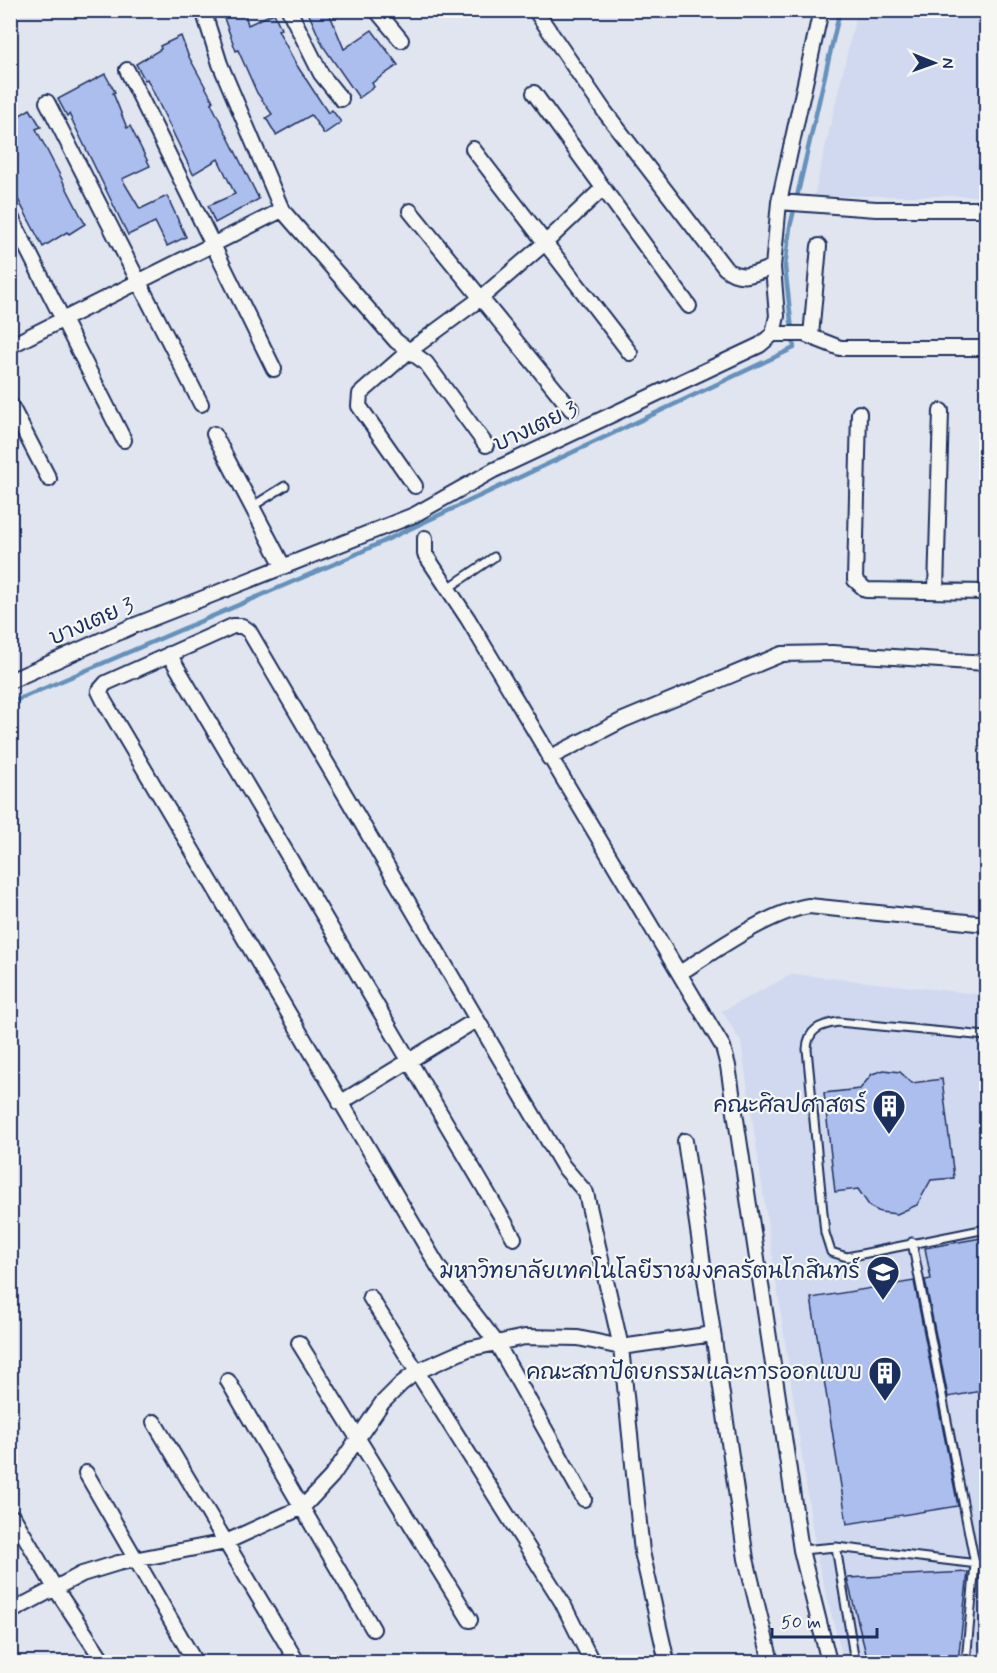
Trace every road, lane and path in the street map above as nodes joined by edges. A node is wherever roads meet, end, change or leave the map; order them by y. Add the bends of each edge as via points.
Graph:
1 (203, 10) edge
2 (289, 10) edge
3 (376, 10) edge
4 (535, 10) edge
5 (821, 10) edge
6 (401, 40) dead end
7 (126, 70) dead end
8 (534, 93) dead end
9 (341, 99) dead end
10 (47, 102) dead end
11 (472, 149) dead end
12 (603, 188) junction
13 (784, 202) junction
14 (987, 209) edge
15 (282, 210) junction
16 (410, 211) dead end
17 (10, 215) edge
18 (545, 243) junction
19 (212, 245) junction
20 (819, 246) dead end
21 (773, 267) junction
22 (137, 283) junction
23 (481, 298) junction
24 (689, 306) dead end
25 (64, 320) junction
26 (779, 334) junction
27 (808, 335) junction
28 (10, 346) edge
29 (987, 348) edge
30 (409, 351) junction
31 (630, 353) dead end
32 (274, 369) dead end
33 (10, 404) edge
34 (201, 404) dead end
35 (571, 409) dead end
36 (941, 411) dead end
37 (859, 413) dead end
38 (214, 434) dead end
39 (124, 440) dead end
40 (486, 445) dead end
41 (49, 479) dead end
42 (285, 486) dead end
43 (415, 486) dead end
44 (253, 506) junction
45 (425, 538) dead end
46 (494, 557) dead end
47 (283, 566) junction
48 (447, 589) junction
49 (936, 591) junction
50 (987, 592) edge
51 (169, 654) junction
52 (987, 663) edge
53 (10, 681) edge
54 (549, 758) junction
55 (987, 924) edge
56 (680, 974) junction
57 (476, 1020) junction
58 (987, 1036) edge
59 (409, 1063) junction
60 (340, 1103) junction
61 (685, 1141) dead end
62 (987, 1229) edge
63 (514, 1238) dead end
64 (912, 1242) junction
65 (370, 1297) dead end
66 (713, 1334) junction
67 (496, 1341) junction
68 (299, 1343) dead end
69 (621, 1347) junction
70 (416, 1372) junction
71 (228, 1381) dead end
72 (154, 1422) dead end
73 (358, 1440) junction
74 (86, 1473) dead end
75 (584, 1499) dead end
76 (303, 1507) junction
77 (14, 1518) dead end
78 (226, 1542) junction
79 (836, 1547) junction
80 (801, 1550) junction
81 (135, 1560) junction
82 (975, 1564) junction
83 (987, 1565) edge
84 (55, 1588) junction
85 (10, 1612) edge
86 (470, 1620) dead end
87 (372, 1629) dead end
88 (296, 1660) dead end
89 (104, 1662) edge
90 (195, 1662) edge
91 (592, 1662) edge
92 (667, 1662) edge
93 (771, 1662) edge
94 (829, 1662) edge
95 (855, 1662) edge
96 (966, 1662) edge

1 - 15 street via 220,64
2 - 9 street via 321,74
3 - 6 street
4 - 21 street via 605,112 725,268 732,274 747,276
5 - 13 street
7 - 19 street
8 - 12 street
10 - 22 street
11 - 18 street
12 - 18 street
12 - 24 street
13 - 14 street via 876,209
13 - 21 street
15 - 19 street
15 - 30 street
16 - 23 street
17 - 25 street
18 - 23 street
18 - 31 street
19 - 22 street
19 - 32 street
20 - 27 street
21 - 26 street
22 - 25 street
22 - 34 street
23 - 30 street
23 - 35 street
25 - 28 street
25 - 39 street
26 - 27 street
26 - 47 street, บางเตย 3 via 494,470 414,515
27 - 29 street via 840,348
30 - 40 street via 426,363
30 - 43 street via 360,394 359,406
33 - 41 street
36 - 49 street
37 - 49 street via 855,580 866,590
38 - 44 street
42 - 44 lane
44 - 47 street
45 - 48 street via 425,554
46 - 48 lane
47 - 53 street, บางเตย 3
48 - 54 street
49 - 50 street
51 - 57 street via 233,626 242,626 249,632
51 - 59 street
51 - 60 street via 106,683 99,691
52 - 54 street via 782,654 623,720
54 - 56 street
55 - 56 street via 809,906 796,908 728,942
56 - 80 street via 723,1047 728,1066
57 - 59 street
57 - 69 street via 563,1166 586,1193
58 - 64 lane via 838,1022 822,1024 807,1038 825,1233 831,1252 847,1257
59 - 60 street
59 - 63 street
60 - 67 street via 439,1268
61 - 66 street
62 - 64 lane
64 - 82 lane
65 - 70 street
66 - 69 street
66 - 93 street via 746,1559
67 - 69 street via 553,1336
67 - 70 street
67 - 75 street
68 - 73 street
69 - 92 street via 642,1552
70 - 73 street via 382,1403
70 - 91 street via 562,1602
71 - 76 street
72 - 78 street
73 - 76 street
73 - 86 street
74 - 81 street
76 - 78 street
76 - 87 street
77 - 84 street
78 - 81 street
78 - 88 street
79 - 80 lane
79 - 82 lane
79 - 95 lane
80 - 94 street
81 - 84 street via 82,1574
81 - 90 street
82 - 83 lane
82 - 96 lane
84 - 85 street
84 - 89 street

